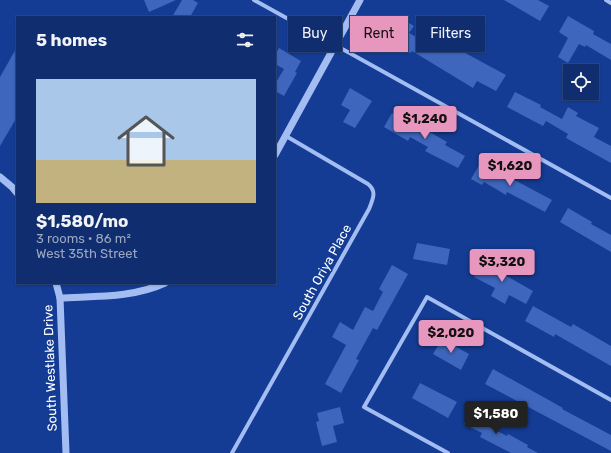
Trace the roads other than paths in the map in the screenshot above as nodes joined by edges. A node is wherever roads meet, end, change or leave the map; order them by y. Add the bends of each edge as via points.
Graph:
1 (254, 0) edge
2 (360, 0) edge
3 (606, 0) edge
4 (611, 3) edge
5 (288, 19) edge
6 (342, 32) edge
7 (342, 49) edge
8 (331, 52) edge
9 (286, 136) junction
10 (276, 153) edge
11 (0, 177) edge
12 (16, 192) edge
13 (611, 198) edge
14 (56, 284) edge
15 (163, 284) edge
16 (60, 298) junction
17 (611, 400) edge
18 (66, 453) edge
19 (232, 453) edge
20 (448, 453) edge

1 - 5 street
2 - 6 street
3 - 4 street
7 - 13 street
8 - 9 street
9 - 10 street
9 - 19 street, South Oriya Place via 368,184 373,190 373,198
11 - 12 street
14 - 16 street, South Westlake Drive
15 - 16 street via 130,294
16 - 18 street, South Westlake Drive
17 - 20 street via 427,296 364,407

